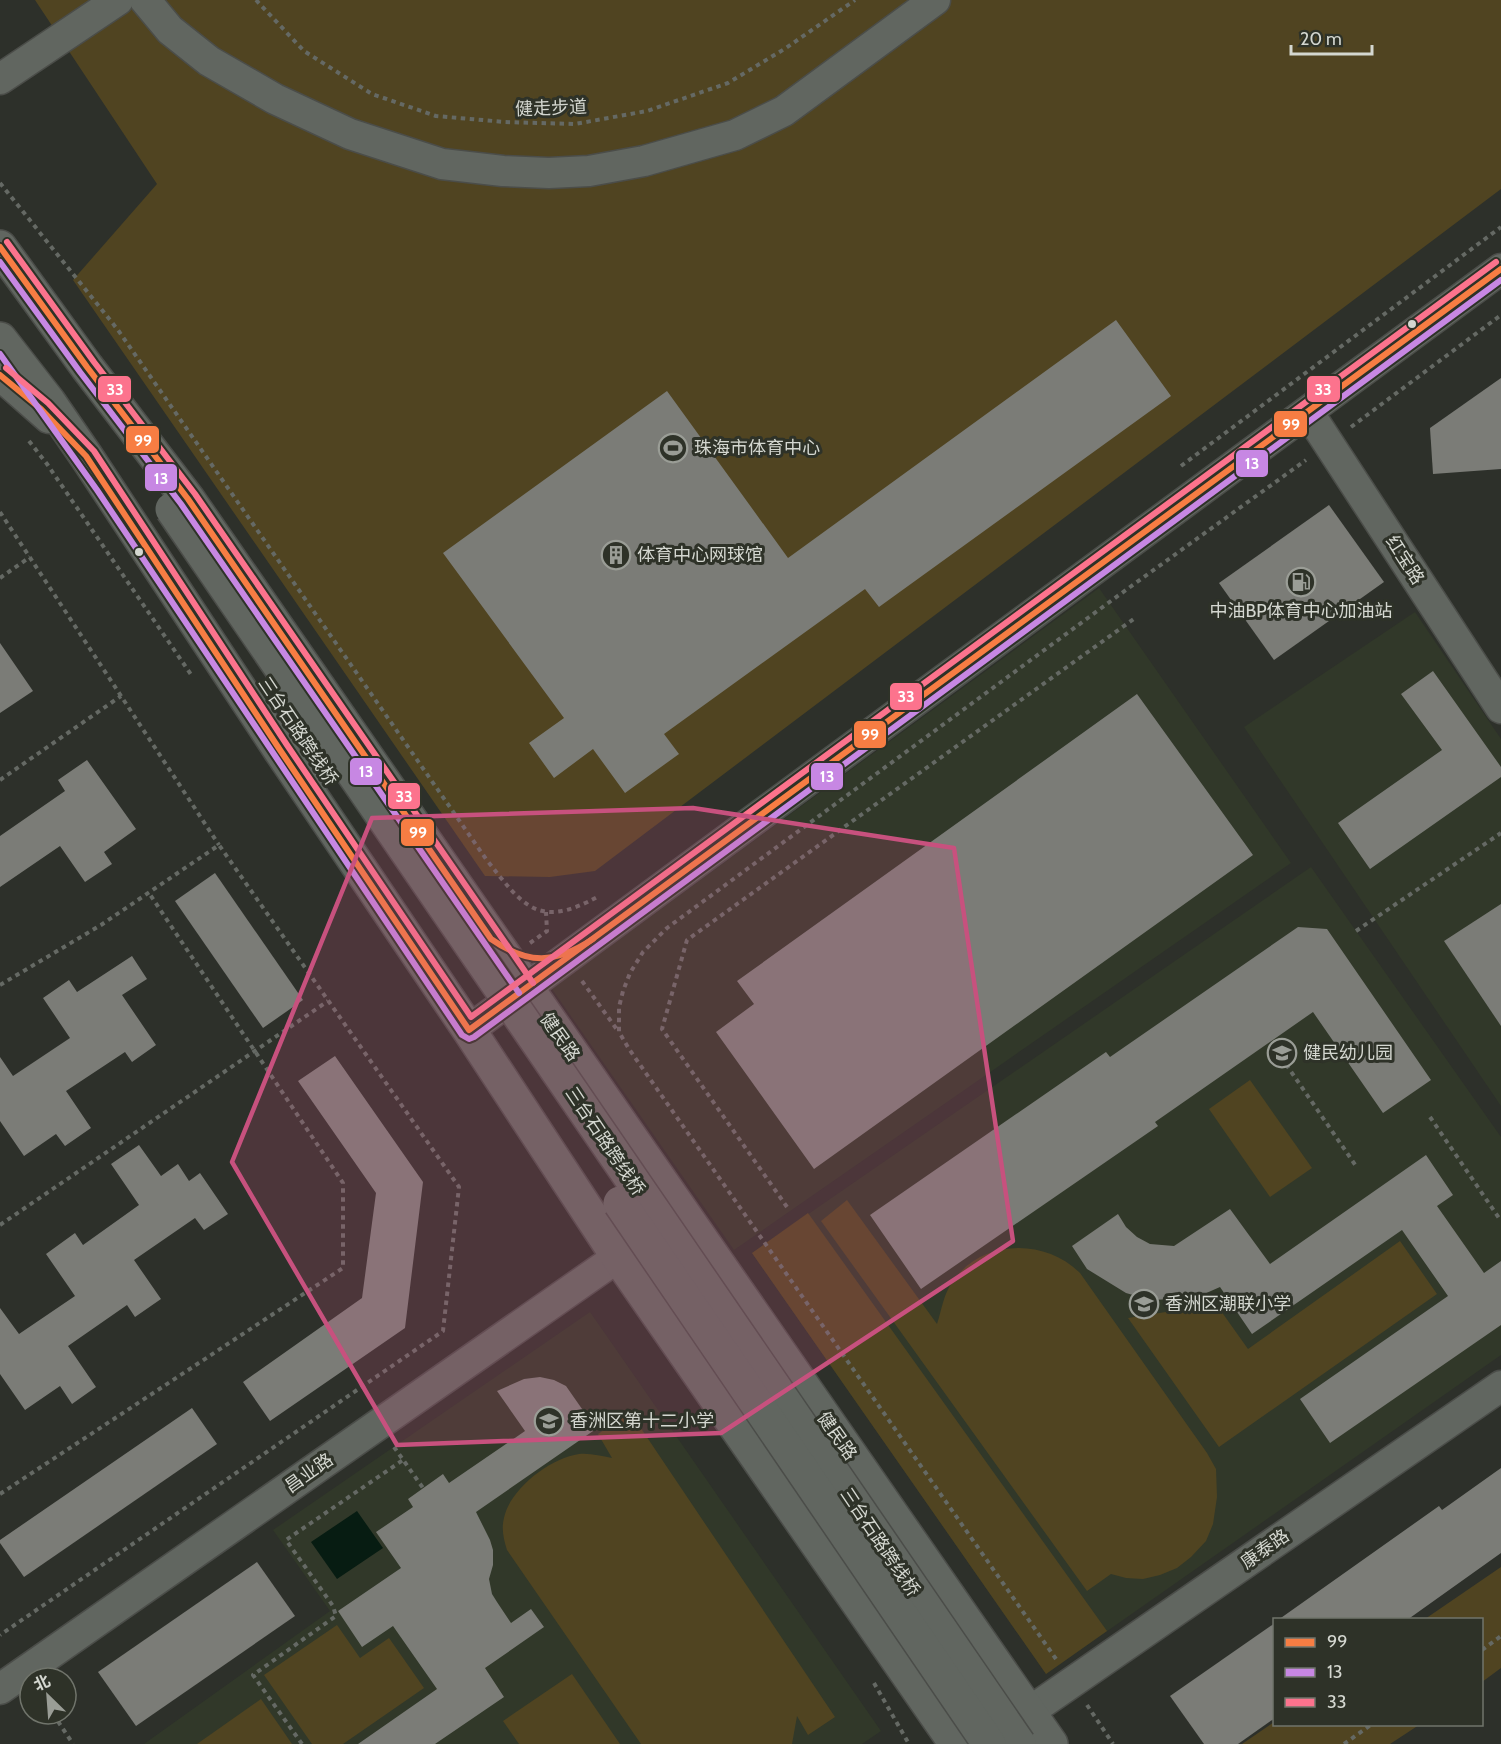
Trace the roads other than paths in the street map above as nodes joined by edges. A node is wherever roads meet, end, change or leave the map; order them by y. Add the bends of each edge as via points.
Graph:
1 (118, 0) edge
2 (145, 0) edge
3 (925, 4) edge
4 (0, 78) edge
5 (0, 247) edge
6 (1501, 269) edge
7 (0, 339) edge
8 (87, 367) junction
9 (0, 375) edge
10 (49, 402) junction
11 (1308, 412) junction
12 (86, 456) junction
13 (163, 515) junction
14 (1501, 708) edge
15 (491, 939) junction
16 (582, 947) junction
17 (526, 988) junction
18 (470, 1030) junction
19 (559, 1036) junction
20 (618, 1257) junction
21 (1501, 1386) edge
22 (0, 1689) edge
23 (1029, 1712) junction
24 (956, 1744) edge
25 (989, 1744) edge
26 (1019, 1744) edge
27 (1051, 1744) edge

1 - 4 street
2 - 3 street via 170,30 209,62 350,134 442,164 549,173 589,171 644,160 735,135 784,111
5 - 8 main road, 健民路
6 - 11 street
7 - 10 main road
8 - 13 main road
8 - 15 main road, 健民路 via 188,499
9 - 12 street via 41,409
10 - 12 main road
10 - 13 main road
11 - 14 street, 红宝路
11 - 16 street
12 - 18 main road
13 - 25 main road, 三台石路跨线桥, bridge
13 - 26 main road, 三台石路跨线桥, bridge
15 - 16 street via 508,951 541,960
15 - 17 main road, 健民路
16 - 17 street
16 - 19 street via 562,968 551,991 550,1004
17 - 18 street
17 - 19 main road, 健民路
18 - 20 main road
19 - 23 main road, 健民路
20 - 22 street, 昌业路
20 - 24 main road
21 - 23 street, 康泰路
23 - 27 main road, 健民路

